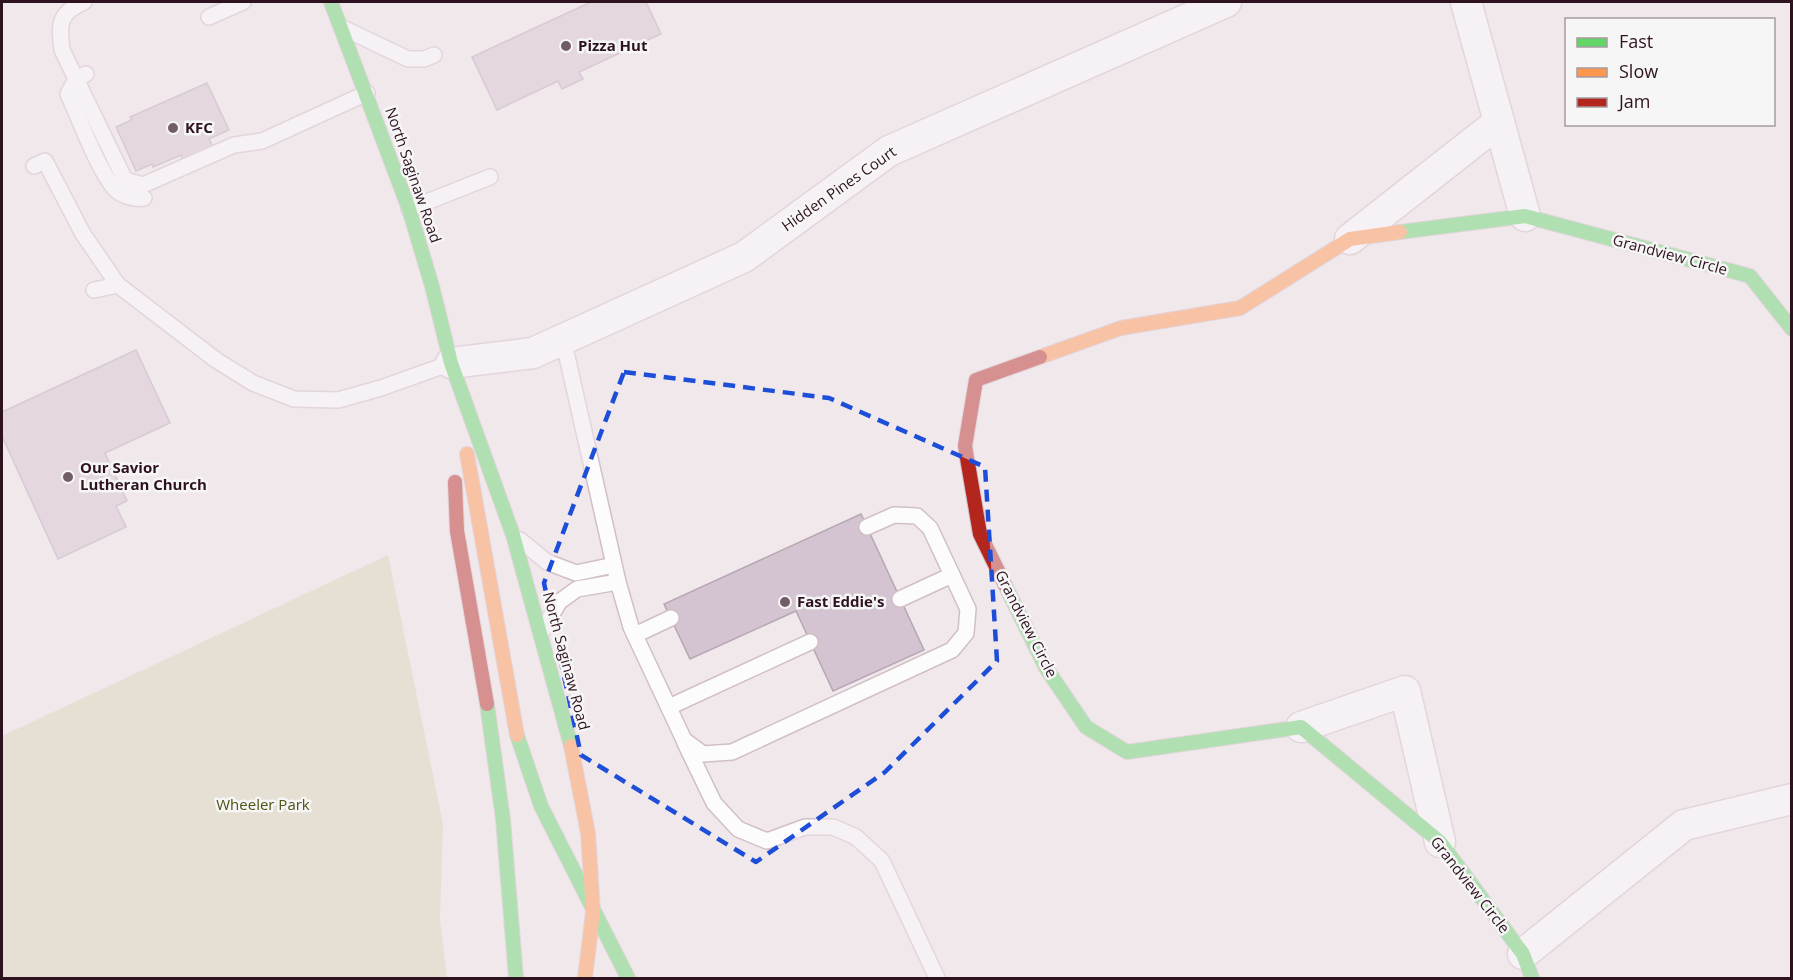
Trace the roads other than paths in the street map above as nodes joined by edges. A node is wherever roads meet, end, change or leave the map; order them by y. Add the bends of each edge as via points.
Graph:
1 (84, 2) edge
2 (243, 2) edge
3 (349, 2) edge
4 (1226, 2) edge
5 (1466, 2) edge
6 (333, 4) edge
7 (215, 10) edge
8 (343, 28) junction
9 (434, 55) dead end
10 (81, 76) junction
11 (367, 93) junction
12 (1499, 122) junction
13 (34, 166) dead end
14 (490, 177) dead end
15 (144, 198) dead end
16 (409, 209) junction
17 (1525, 216) junction
18 (1350, 239) junction
19 (118, 285) junction
20 (94, 290) dead end
21 (1791, 329) edge
22 (563, 339) junction
23 (451, 363) junction
24 (453, 411) dead end
25 (454, 459) dead end
26 (867, 527) dead end
27 (513, 535) junction
28 (614, 565) junction
29 (952, 575) junction
30 (618, 582) junction
31 (900, 600) dead end
32 (670, 618) dead end
33 (540, 635) junction
34 (635, 635) junction
35 (810, 642) dead end
36 (669, 707) junction
37 (1301, 727) junction
38 (684, 740) junction
39 (1791, 799) edge
40 (1440, 842) junction
41 (593, 912) junction
42 (1527, 966) edge
43 (516, 978) edge
44 (585, 978) edge
45 (628, 978) edge
46 (937, 978) edge

1 - 10 lane via 70,8 59,26 62,50
2 - 7 lane
3 - 6 lane
4 - 22 street, Hidden Pines Court via 890,151 744,256
5 - 12 street
6 - 8 street, North Saginaw Road
8 - 9 lane via 408,59
8 - 11 street, North Saginaw Road
10 - 11 lane via 125,180 143,185 234,145 256,145
10 - 15 lane via 68,94 99,161 115,190 136,199
11 - 16 street, North Saginaw Road
12 - 17 street
12 - 18 street, Grandview Circle
13 - 19 lane via 45,161 77,237
14 - 16 lane
16 - 23 street, North Saginaw Road
17 - 18 street, Grandview Circle
17 - 21 street, Grandview Circle via 1750,276
18 - 37 street, Grandview Circle via 1240,308 1121,328 976,380 964,446 980,534 1046,668 1086,727 1127,752
19 - 20 lane
19 - 23 lane via 253,384 294,399 338,400
22 - 23 street, Hidden Pines Court via 533,352
22 - 28 lane
23 - 24 street, North Saginaw Road
23 - 27 street, North Saginaw Road
23 - 41 street via 518,742 541,806
25 - 43 street via 457,531 485,685 503,819
26 - 29 lane via 894,515 917,516 930,528
27 - 28 lane via 547,562 576,573
27 - 33 street, North Saginaw Road
28 - 30 lane
29 - 31 lane
29 - 38 lane via 968,609 966,633 952,650 732,752 703,754
30 - 33 lane via 577,589 559,602
30 - 34 lane
32 - 34 lane
33 - 41 street, North Saginaw Road via 575,761 588,833
34 - 36 lane
35 - 36 lane
36 - 38 lane
37 - 40 street, Grandview Circle
37 - 40 street via 1405,691
38 - 46 lane via 714,803 738,829 767,841 805,827 832,827 855,837 882,861
39 - 42 street, Grandview Circle via 1684,825
40 - 42 street, Grandview Circle
41 - 44 street, North Saginaw Road
41 - 45 street

